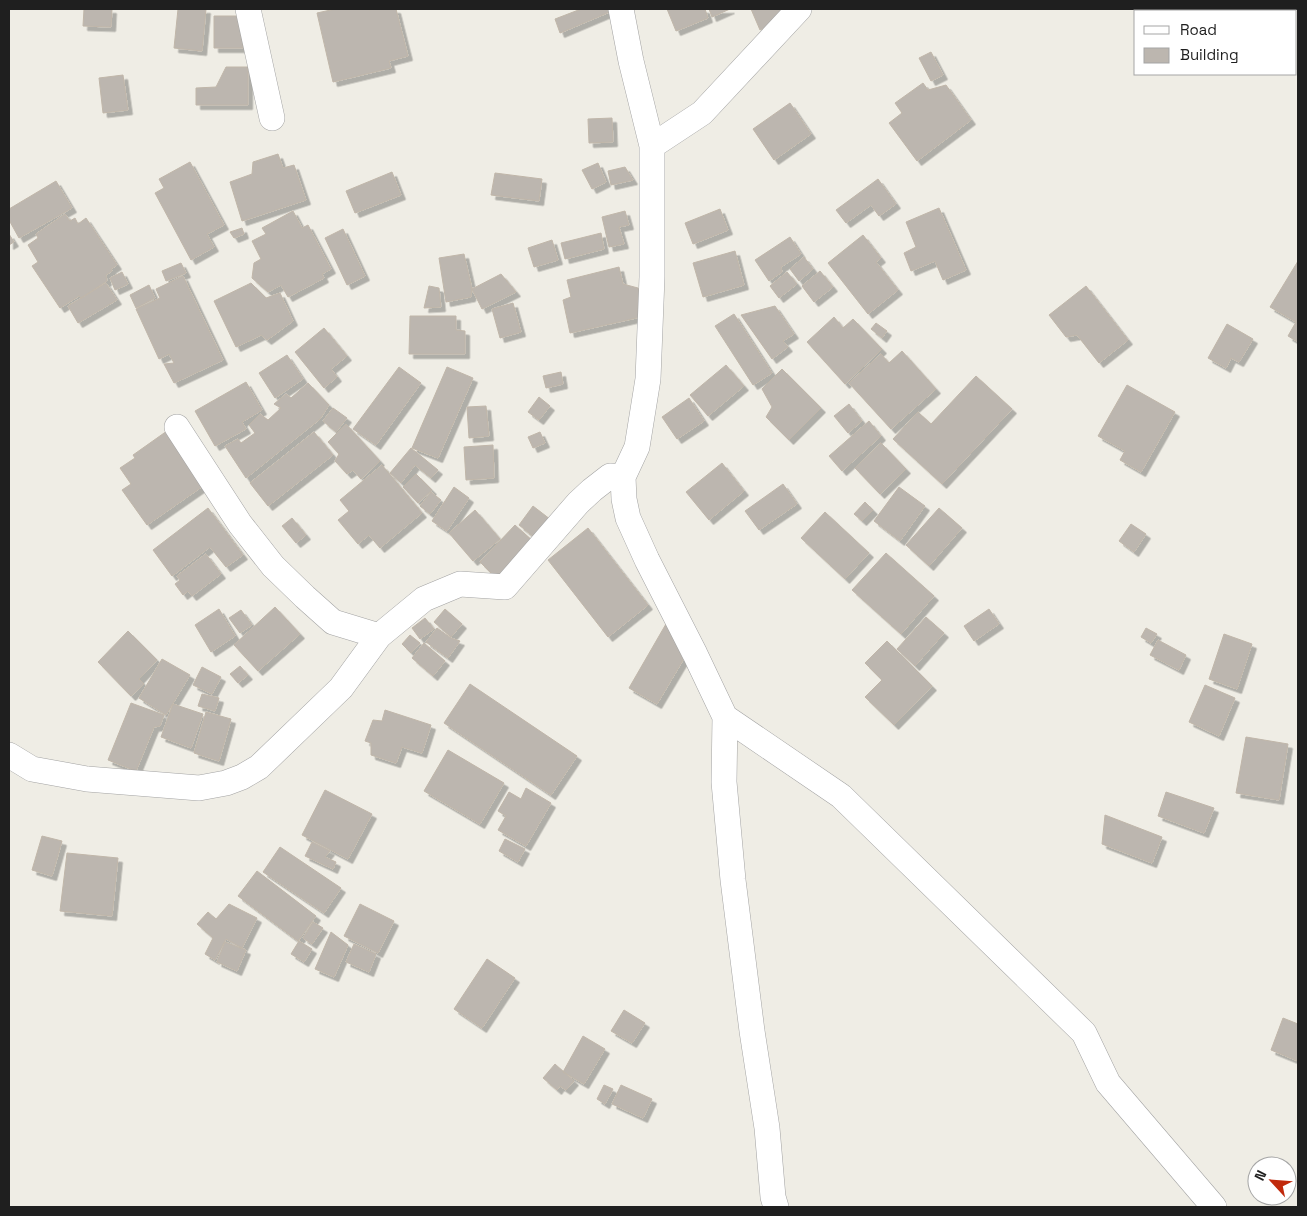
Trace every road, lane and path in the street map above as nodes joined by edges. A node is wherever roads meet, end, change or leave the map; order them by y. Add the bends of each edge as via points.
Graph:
1 (248, 9) edge
2 (621, 9) edge
3 (799, 9) edge
4 (272, 118) dead end
5 (652, 146) junction
6 (177, 427) dead end
7 (623, 477) junction
8 (379, 636) junction
9 (725, 717) junction
10 (9, 755) edge
11 (776, 1207) edge
12 (1214, 1207) edge

1 - 4 street
2 - 5 street
3 - 5 street via 702,112
5 - 7 street via 648,379 637,447
6 - 8 street via 240,524 273,566 333,622
7 - 8 street via 610,476 578,503 505,587 460,584 424,599
7 - 9 street via 628,518
8 - 10 street via 341,688 259,766 226,783 199,788 87,778 32,769
9 - 11 street via 724,782 733,880
9 - 12 street via 840,796 1084,1033 1108,1083

